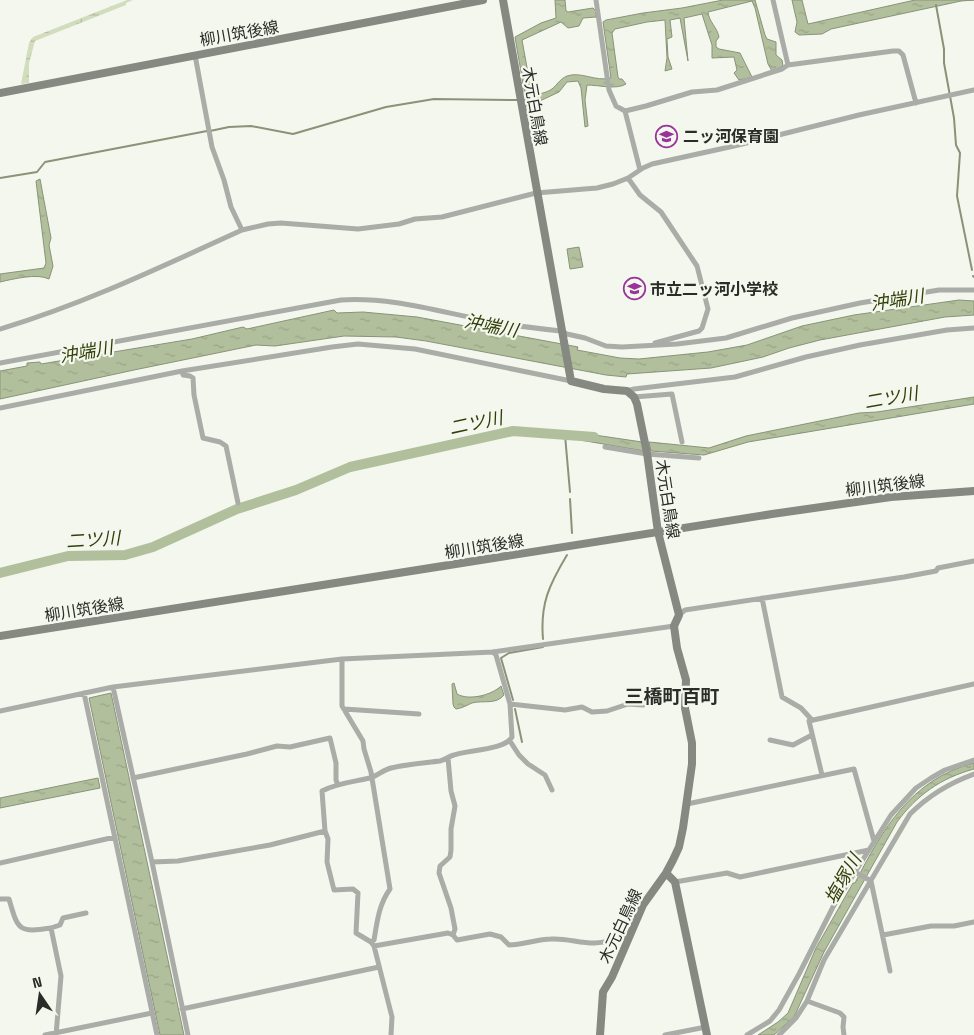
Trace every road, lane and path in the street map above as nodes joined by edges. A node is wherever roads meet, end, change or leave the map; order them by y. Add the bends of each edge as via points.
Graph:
1 (483, 0) edge
2 (503, 0) edge
3 (596, 0) edge
4 (773, 0) edge
5 (195, 55) junction
6 (788, 65) junction
7 (974, 90) edge
8 (0, 92) edge
9 (916, 102) junction
10 (625, 110) junction
11 (638, 172) junction
12 (629, 178) junction
13 (536, 193) junction
14 (242, 230) junction
15 (974, 290) edge
16 (974, 328) edge
17 (0, 329) edge
18 (562, 333) junction
19 (643, 346) junction
20 (0, 363) edge
21 (182, 371) junction
22 (570, 379) junction
23 (627, 391) junction
24 (634, 397) junction
25 (0, 408) edge
26 (682, 442) dead end
27 (605, 447) dead end
28 (647, 453) junction
29 (699, 458) dead end
30 (974, 491) edge
31 (238, 503) dead end
32 (658, 532) junction
33 (974, 562) edge
34 (762, 598) junction
35 (679, 615) junction
36 (674, 626) junction
37 (0, 636) edge
38 (493, 652) junction
39 (342, 659) junction
40 (974, 684) edge
41 (113, 687) junction
42 (685, 690) junction
43 (84, 693) junction
44 (510, 704) junction
45 (344, 709) junction
46 (0, 711) edge
47 (419, 714) dead end
48 (812, 720) junction
49 (812, 735) junction
50 (770, 740) dead end
51 (510, 741) junction
52 (448, 758) junction
53 (974, 760) edge
54 (974, 774) edge
55 (822, 775) junction
56 (134, 778) junction
57 (372, 778) junction
58 (338, 785) junction
59 (552, 790) dead end
60 (687, 804) junction
61 (325, 831) junction
62 (116, 837) junction
63 (874, 841) junction
64 (869, 850) junction
65 (152, 862) junction
66 (0, 863) edge
67 (855, 872) junction
68 (666, 873) junction
69 (869, 880) junction
70 (674, 882) junction
71 (0, 897) edge
72 (86, 913) dead end
73 (974, 922) edge
74 (51, 928) junction
75 (453, 935) junction
76 (883, 935) junction
77 (629, 936) junction
78 (373, 944) junction
79 (378, 967) junction
80 (890, 971) dead end
81 (807, 1001) junction
82 (182, 1009) junction
83 (152, 1013) junction
84 (707, 1031) edge
85 (56, 1034) edge
86 (45, 1035) edge
87 (157, 1035) edge
88 (188, 1035) edge
89 (391, 1035) edge
90 (600, 1035) edge
91 (665, 1035) edge
92 (747, 1035) edge
93 (779, 1035) edge
94 (844, 1035) edge

1 - 5 main road, 柳川筑後線
2 - 13 main road, 木元白鳥線
3 - 10 street via 609,90 616,106
4 - 6 street
5 - 8 main road, 柳川筑後線
5 - 14 street via 212,147
6 - 9 street via 899,51 903,55
6 - 10 street via 717,90 692,92
7 - 9 street
9 - 11 street via 652,164
10 - 11 street
11 - 12 street
12 - 13 street via 597,188
12 - 19 street via 640,196 661,212 695,262 708,309 699,331
13 - 14 street via 458,214 372,227 281,223
13 - 18 main road, 木元白鳥線
14 - 17 street via 95,296
15 - 19 street via 939,290 868,302 792,318 726,338
16 - 23 street via 860,345 735,377
18 - 19 street via 606,346
18 - 20 street via 405,304 351,300
18 - 22 main road, 木元白鳥線
21 - 22 street via 358,344 415,349
21 - 25 street
21 - 31 street via 183,375 193,378 202,438 226,446
22 - 23 main road via 604,389
23 - 24 main road
24 - 26 street via 672,394
24 - 28 main road, 木元白鳥線
27 - 28 street
28 - 29 street
28 - 32 main road, 木元白鳥線
30 - 32 main road, 柳川筑後線 via 891,497
32 - 35 main road, 木元白鳥線
32 - 37 main road, 柳川筑後線
33 - 34 street via 904,577
34 - 35 street via 685,610
34 - 48 street via 782,697 801,708
35 - 36 main road
36 - 38 street
36 - 42 main road, 木元白鳥線 via 686,680
38 - 39 street
38 - 44 street
39 - 41 street
39 - 45 street
40 - 48 street
41 - 43 street
41 - 56 street
42 - 44 street via 643,705 628,704 607,711
42 - 60 main road, 木元白鳥線 via 692,752
43 - 46 street
43 - 62 street
44 - 51 street
45 - 47 street
45 - 57 street via 364,741
48 - 49 street via 809,721
49 - 50 street via 793,746
49 - 55 street
51 - 52 street
51 - 59 street via 528,764 545,775
52 - 57 street via 389,768
52 - 75 street via 455,806 450,857 440,866 439,873 455,929
53 - 63 street via 945,770 916,788 891,815
54 - 69 street via 957,780 922,801 910,814
55 - 60 street
55 - 63 street via 854,769
56 - 58 street via 277,746 290,747 330,738
56 - 65 street
57 - 58 street
57 - 78 street via 390,888 378,915
58 - 61 street via 322,791
60 - 68 main road, 木元白鳥線 via 679,847
61 - 65 street via 270,845 178,861
61 - 78 street via 327,862 334,890 353,889 358,893 356,932
62 - 66 street
62 - 83 street
63 - 64 street
64 - 67 street
64 - 70 street via 740,876 727,872
65 - 82 street
67 - 69 street
67 - 92 street via 779,1010 770,1021
68 - 70 main road
68 - 77 main road, 木元白鳥線 via 642,905
69 - 76 street
69 - 81 street via 824,960
70 - 84 main road
71 - 74 street via 9,899 18,926 24,930
72 - 74 street via 63,918 60,925
73 - 76 street
74 - 85 street via 61,976
75 - 77 street via 456,940 490,934 501,937 509,945 564,938 609,942
75 - 78 street via 435,934
76 - 80 street
77 - 90 main road, 木元白鳥線 via 603,992
78 - 79 street
79 - 82 street
79 - 89 street via 392,1017
81 - 93 street
81 - 94 street via 840,1013 844,1017
82 - 88 street
83 - 85 street
83 - 87 street
84 - 91 street
85 - 86 street

